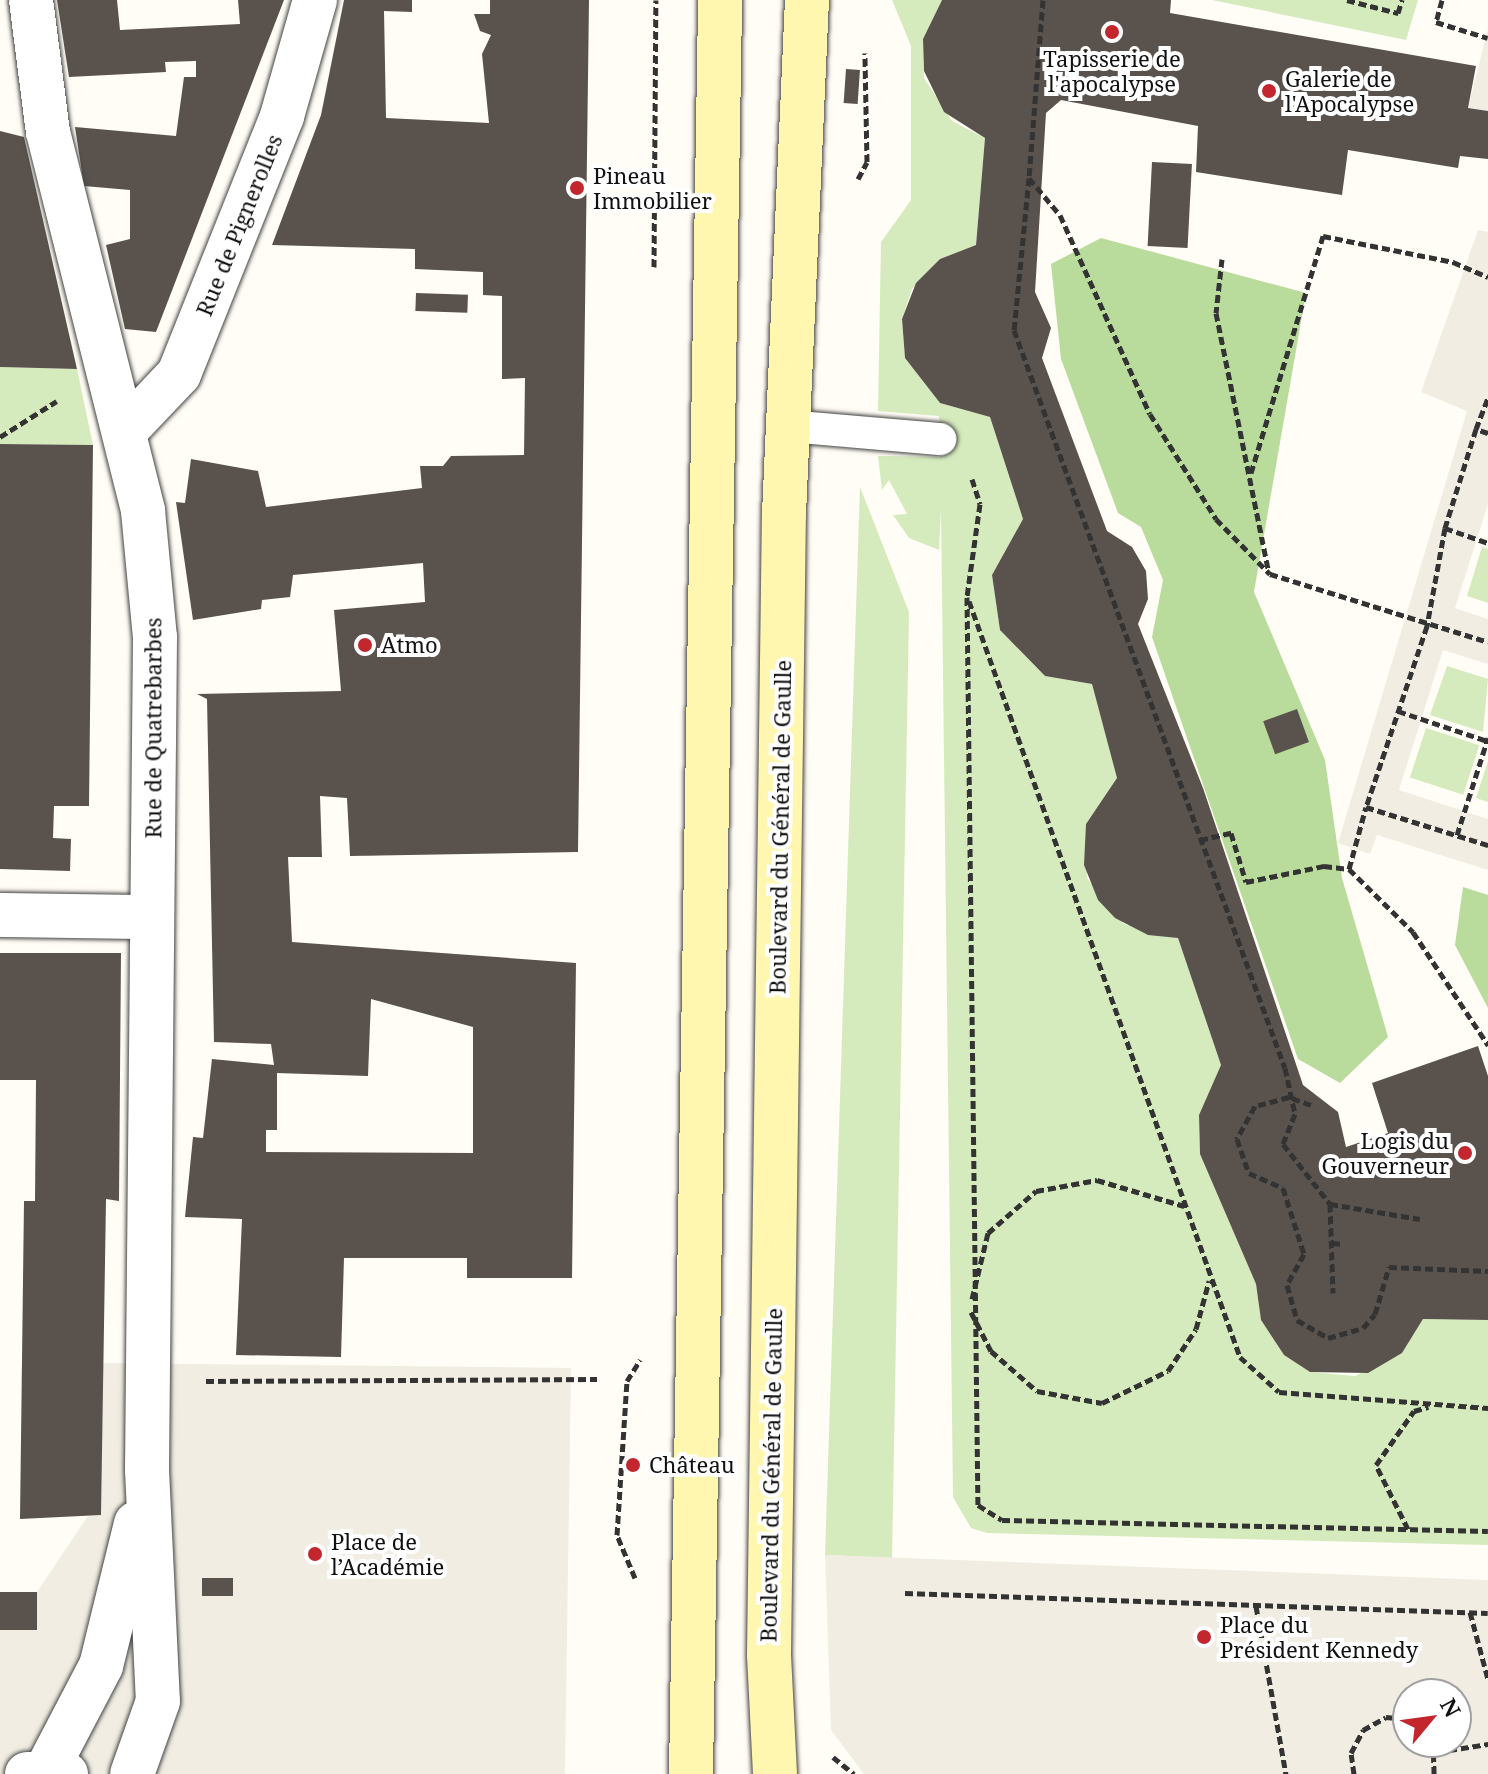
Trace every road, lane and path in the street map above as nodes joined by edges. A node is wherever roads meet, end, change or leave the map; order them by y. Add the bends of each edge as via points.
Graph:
1 (31, 0) edge
2 (315, 0) edge
3 (720, 0) edge
4 (807, 0) edge
5 (1043, 0) edge
6 (1347, 0) edge
7 (1402, 0) edge
8 (1442, 0) edge
9 (1488, 38) edge
10 (1029, 178) junction
11 (1222, 259) dead end
12 (1488, 277) edge
13 (68, 393) dead end
14 (1488, 398) edge
15 (788, 426) junction
16 (1476, 429) junction
17 (126, 430) junction
18 (1488, 433) edge
19 (0, 437) edge
20 (940, 439) joint
21 (1251, 473) junction
22 (1445, 528) junction
23 (1488, 543) edge
24 (1270, 574) junction
25 (967, 597) junction
26 (1427, 626) junction
27 (1488, 642) edge
28 (1398, 711) junction
29 (1488, 740) edge
30 (1366, 807) junction
31 (1457, 835) junction
32 (1200, 840) junction
33 (1488, 845) edge
34 (1349, 869) junction
35 (0, 915) edge
36 (152, 917) junction
37 (1488, 1045) edge
38 (1289, 1097) junction
39 (1311, 1105) dead end
40 (1330, 1204) junction
41 (1184, 1207) junction
42 (1420, 1219) dead end
43 (1332, 1243) junction
44 (1344, 1244) dead end
45 (1488, 1271) edge
46 (1209, 1280) junction
47 (1333, 1293) dead end
48 (970, 1311) junction
49 (644, 1354) dead end
50 (597, 1379) dead end
51 (148, 1382) junction
52 (1433, 1405) junction
53 (1488, 1408) edge
54 (147, 1470) junction
55 (1408, 1529) junction
56 (1488, 1531) edge
57 (905, 1593) dead end
58 (1256, 1606) junction
59 (1470, 1612) junction
60 (1488, 1613) edge
61 (692, 1634) junction
62 (1488, 1679) edge
63 (1392, 1718) edge
64 (46, 1774) edge
65 (132, 1774) edge
66 (691, 1774) edge
67 (775, 1774) edge
68 (1286, 1774) edge
69 (1354, 1774) edge

1 - 17 street, Rue de Quatrebarbes via 48,132
2 - 17 street, Rue de Pignerolles via 282,116 179,374
3 - 61 main road
4 - 15 main road, Boulevard du Général de Gaulle
5 - 10 path
6 - 7 path via 1398,13
8 - 9 path via 1436,22
10 - 24 path via 1060,215 1150,414 1216,519
10 - 32 path via 1014,330
11 - 21 path via 1216,313
12 - 21 path via 1453,262 1323,236
13 - 19 path
14 - 16 path
15 - 20 lane
15 - 67 main road, Boulevard du Général de Gaulle via 769,1654
16 - 18 path
16 - 22 path
17 - 36 street, Rue de Quatrebarbes via 143,511 155,637
20 - 25 path via 961,441 980,504
21 - 24 path
22 - 23 path
22 - 26 path
24 - 26 path
25 - 41 path
25 - 48 path
26 - 27 path
26 - 28 path
28 - 29 path
28 - 30 path
29 - 31 path
30 - 31 path
30 - 34 path
31 - 33 path
32 - 34 path via 1231,833 1246,882 1324,866
32 - 38 path
34 - 37 path via 1413,932
35 - 36 street
36 - 51 street, Rue de Quatrebarbes
38 - 39 path
38 - 40 path via 1295,1114 1283,1144
38 - 45 path via 1255,1106 1237,1139 1249,1173 1283,1188 1304,1254 1287,1285 1297,1320 1328,1338 1363,1328 1375,1314 1380,1278 1389,1267
40 - 42 path
40 - 43 path
41 - 46 path
41 - 48 path via 1097,1180 1036,1191 988,1233
43 - 44 path
43 - 47 path
46 - 48 path via 1196,1329 1168,1371 1102,1403 1058,1398 1018,1378 991,1351
46 - 52 path via 1240,1357 1279,1392
48 - 55 path via 974,1495 993,1519
49 - 61 path via 627,1381 617,1535 641,1592
50 - 51 path
51 - 54 street, Rue de Quatrebarbes
52 - 53 path
52 - 55 path via 1414,1411 1376,1465
54 - 64 street, Rue de Quatrebarbes via 101,1666
54 - 65 street, Rue de Quatrebarbes via 158,1701
55 - 56 path
57 - 58 path
58 - 59 path
58 - 68 path
59 - 60 path
59 - 62 path
61 - 66 main road
63 - 69 path via 1363,1730 1351,1753

